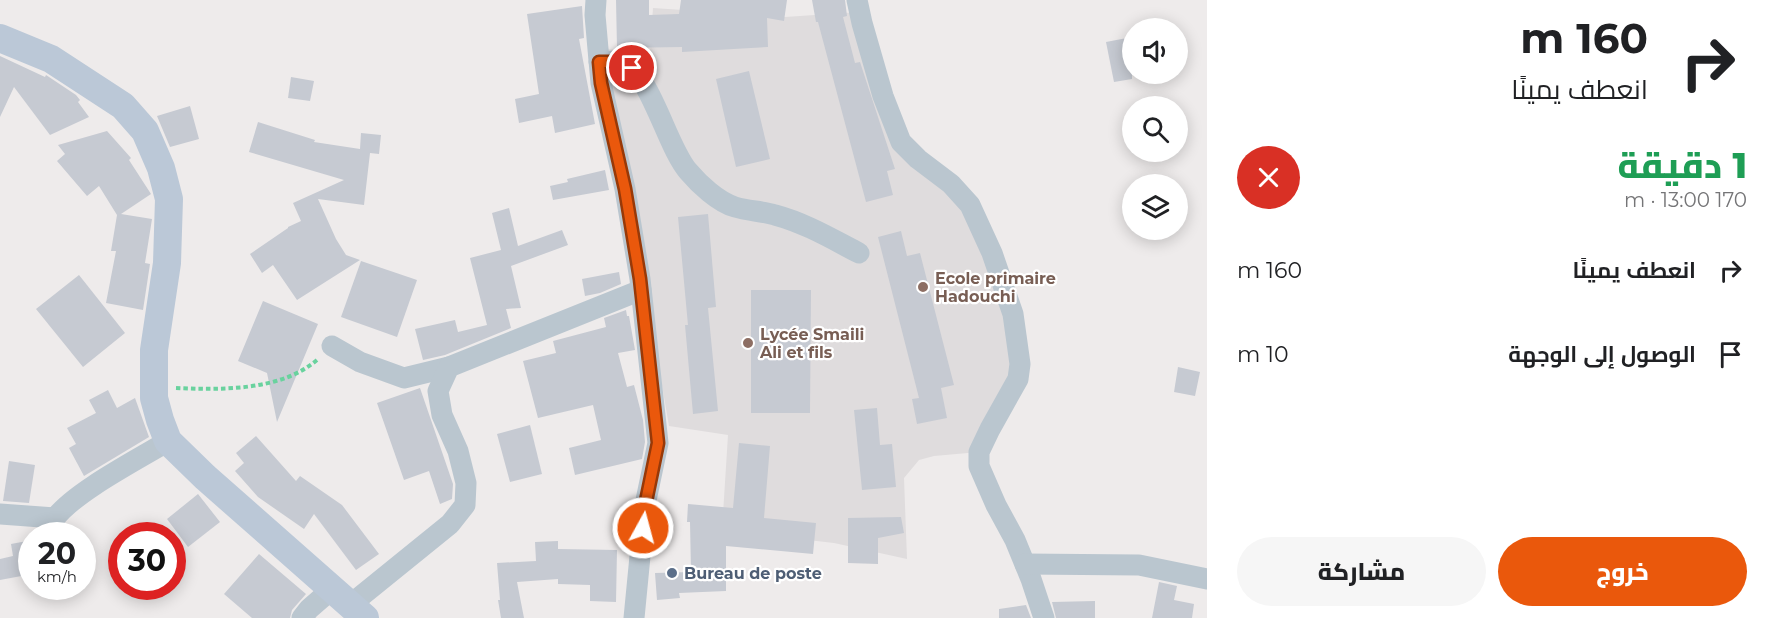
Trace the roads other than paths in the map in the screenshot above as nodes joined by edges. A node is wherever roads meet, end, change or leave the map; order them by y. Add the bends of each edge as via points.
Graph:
1 (596, 0) edge
2 (857, 0) edge
3 (0, 38) edge
4 (599, 62) junction
5 (859, 253) dead end
6 (641, 290) junction
7 (332, 346) road end
8 (449, 367) junction
9 (168, 441) junction
10 (0, 514) edge
11 (1025, 564) junction
12 (1207, 579) edge
13 (349, 604) edge
14 (302, 618) edge
15 (634, 618) edge
16 (1044, 618) edge

1 - 4 street
2 - 11 street via 883,96 901,142 970,205 1013,314 1020,364 1018,379 979,452 979,466
3 - 9 main road via 51,59 123,106 145,131 161,168 170,199 153,387
4 - 5 street via 620,62 632,68 687,170 711,192 733,207 775,215
4 - 6 street
6 - 8 street
6 - 15 street via 658,443 645,506
7 - 8 street via 360,362 404,378
8 - 13 street via 438,391 442,415 458,451 466,483 465,506 450,524
9 - 10 street via 63,508 55,518
9 - 13 main road
11 - 12 street via 1139,565
11 - 16 street
13 - 14 street via 309,609

